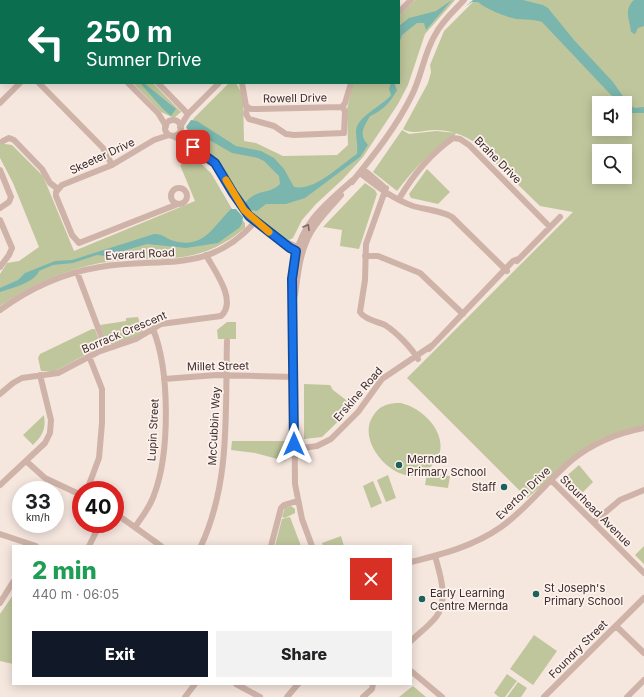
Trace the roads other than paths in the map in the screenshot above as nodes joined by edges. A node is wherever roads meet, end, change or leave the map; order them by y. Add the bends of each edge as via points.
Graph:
1 (411, 0) edge
2 (464, 0) edge
3 (400, 11) edge
4 (19, 84) edge
5 (40, 84) edge
6 (129, 84) edge
7 (159, 84) edge
8 (218, 84) edge
9 (242, 84) edge
10 (351, 84) edge
11 (0, 103) edge
12 (343, 106) junction
13 (247, 107) junction
14 (158, 113) junction
15 (188, 114) junction
16 (174, 121) junction
17 (165, 127) junction
18 (180, 128) junction
19 (171, 136) junction
20 (154, 140) junction
21 (4, 141) dead end
22 (189, 144) junction
23 (112, 164) junction
24 (0, 170) edge
25 (361, 171) junction
26 (58, 189) junction
27 (385, 190) junction
28 (171, 198) junction
29 (399, 199) junction
30 (178, 204) junction
31 (0, 208) edge
32 (164, 208) junction
33 (560, 217) dead end
34 (0, 220) edge
35 (255, 222) junction
36 (550, 227) junction
37 (299, 249) junction
38 (206, 255) junction
39 (365, 256) junction
40 (0, 267) edge
41 (506, 270) junction
42 (77, 272) junction
43 (0, 310) edge
44 (463, 314) junction
45 (153, 329) junction
46 (227, 341) dead end
47 (106, 349) junction
48 (89, 356) junction
49 (417, 357) junction
50 (40, 375) junction
51 (227, 375) junction
52 (294, 375) junction
53 (164, 378) junction
54 (0, 394) edge
55 (644, 428) edge
56 (294, 446) junction
57 (26, 461) junction
58 (551, 480) junction
59 (90, 481) edge
60 (0, 484) edge
61 (644, 490) edge
62 (72, 491) edge
63 (297, 501) junction
64 (124, 519) edge
65 (594, 522) junction
66 (135, 527) junction
67 (96, 533) edge
68 (0, 534) edge
69 (33, 545) edge
70 (90, 545) edge
71 (160, 545) edge
72 (200, 545) edge
73 (271, 545) edge
74 (312, 545) edge
75 (435, 556) junction
76 (412, 562) edge
77 (644, 573) edge
78 (12, 584) edge
79 (644, 598) edge
80 (0, 603) edge
81 (616, 626) junction
82 (412, 640) edge
83 (644, 653) edge
84 (412, 672) edge
85 (644, 680) edge
86 (193, 685) edge
87 (238, 685) edge
88 (297, 685) edge
89 (373, 685) edge
90 (185, 697) edge
91 (260, 697) edge
92 (287, 697) edge
93 (363, 697) edge
94 (441, 697) edge
95 (544, 697) edge
96 (627, 697) edge

1 - 3 street
2 - 25 street via 438,28 412,96 384,141
4 - 11 street
5 - 23 street via 103,148
6 - 14 street
7 - 15 street
8 - 15 street
9 - 13 street, Rowell Drive
10 - 12 street, Rowell Drive
12 - 13 street, Rowell Drive via 257,109
12 - 13 street via 344,133 294,135 248,119
14 - 16 street
14 - 17 street
15 - 16 street
15 - 18 street
16 - 17 street
16 - 18 street
17 - 19 street
17 - 20 street, Skeeter Drive
18 - 19 street via 179,133
18 - 22 street
19 - 20 street, Skeeter Drive
19 - 22 street
20 - 23 street, Skeeter Drive
21 - 26 street via 9,138 14,140
22 - 35 street via 215,163 239,204
23 - 26 street, Skeeter Drive
24 - 31 street via 11,194 11,199
25 - 27 street
25 - 37 street via 317,213 305,229
26 - 32 street via 56,196 72,235 79,243
27 - 29 street
27 - 39 street via 368,235
28 - 30 street
28 - 30 street via 174,190 183,190 186,198
28 - 32 street
29 - 36 street, Brahe Drive via 429,158 453,138 460,139 469,144
29 - 41 street via 412,205 446,213
30 - 32 street
33 - 36 street, Erskine Road
34 - 40 street via 12,248
35 - 37 street via 276,238
35 - 38 street, Everard Road via 229,244
36 - 41 street, Erskine Road
37 - 52 street via 292,279
38 - 42 street, Everard Road via 182,262 123,264
38 - 45 street, Borrack Crescent via 226,292 224,313 216,317 167,323
39 - 44 street via 378,256 420,273
39 - 49 street via 361,314 388,327
41 - 44 street, Erskine Road
42 - 43 street, Everard Road via 40,286
42 - 47 street
44 - 49 street, Erskine Road
45 - 47 street, Borrack Crescent via 136,340
45 - 53 street, Lupin Street via 159,346
46 - 51 street, McCubbin Way
47 - 48 street, Borrack Crescent
48 - 50 street, Borrack Crescent via 58,373
48 - 59 street via 102,389 99,458
49 - 56 street, Erskine Road via 382,379 358,412 322,445
50 - 54 street, Borrack Crescent via 16,380
50 - 57 street via 51,420 50,433 45,443
51 - 52 street, Millet Street
51 - 53 street, Millet Street
51 - 72 street, McCubbin Way via 223,467 217,499
52 - 56 street
53 - 66 street, Lupin Street via 165,430 160,474 152,500
55 - 58 street, Everton Drive via 616,435 590,448 572,460
56 - 63 street
57 - 60 street
57 - 62 street via 45,478
58 - 65 street, Stourhead Avenue
58 - 75 street, Everton Drive via 514,517 490,535 468,546
61 - 65 street via 620,500
63 - 73 street via 281,508
63 - 74 street
64 - 66 street
65 - 77 street, Stourhead Avenue
66 - 71 street
67 - 70 street
68 - 69 street
75 - 76 street, Everton Drive
75 - 82 street via 442,584 439,611
78 - 80 street
79 - 81 street, Foundry Street
81 - 83 street
81 - 95 street, Foundry Street
84 - 94 street
85 - 96 street
86 - 90 street
87 - 91 street
88 - 92 street
89 - 93 street

